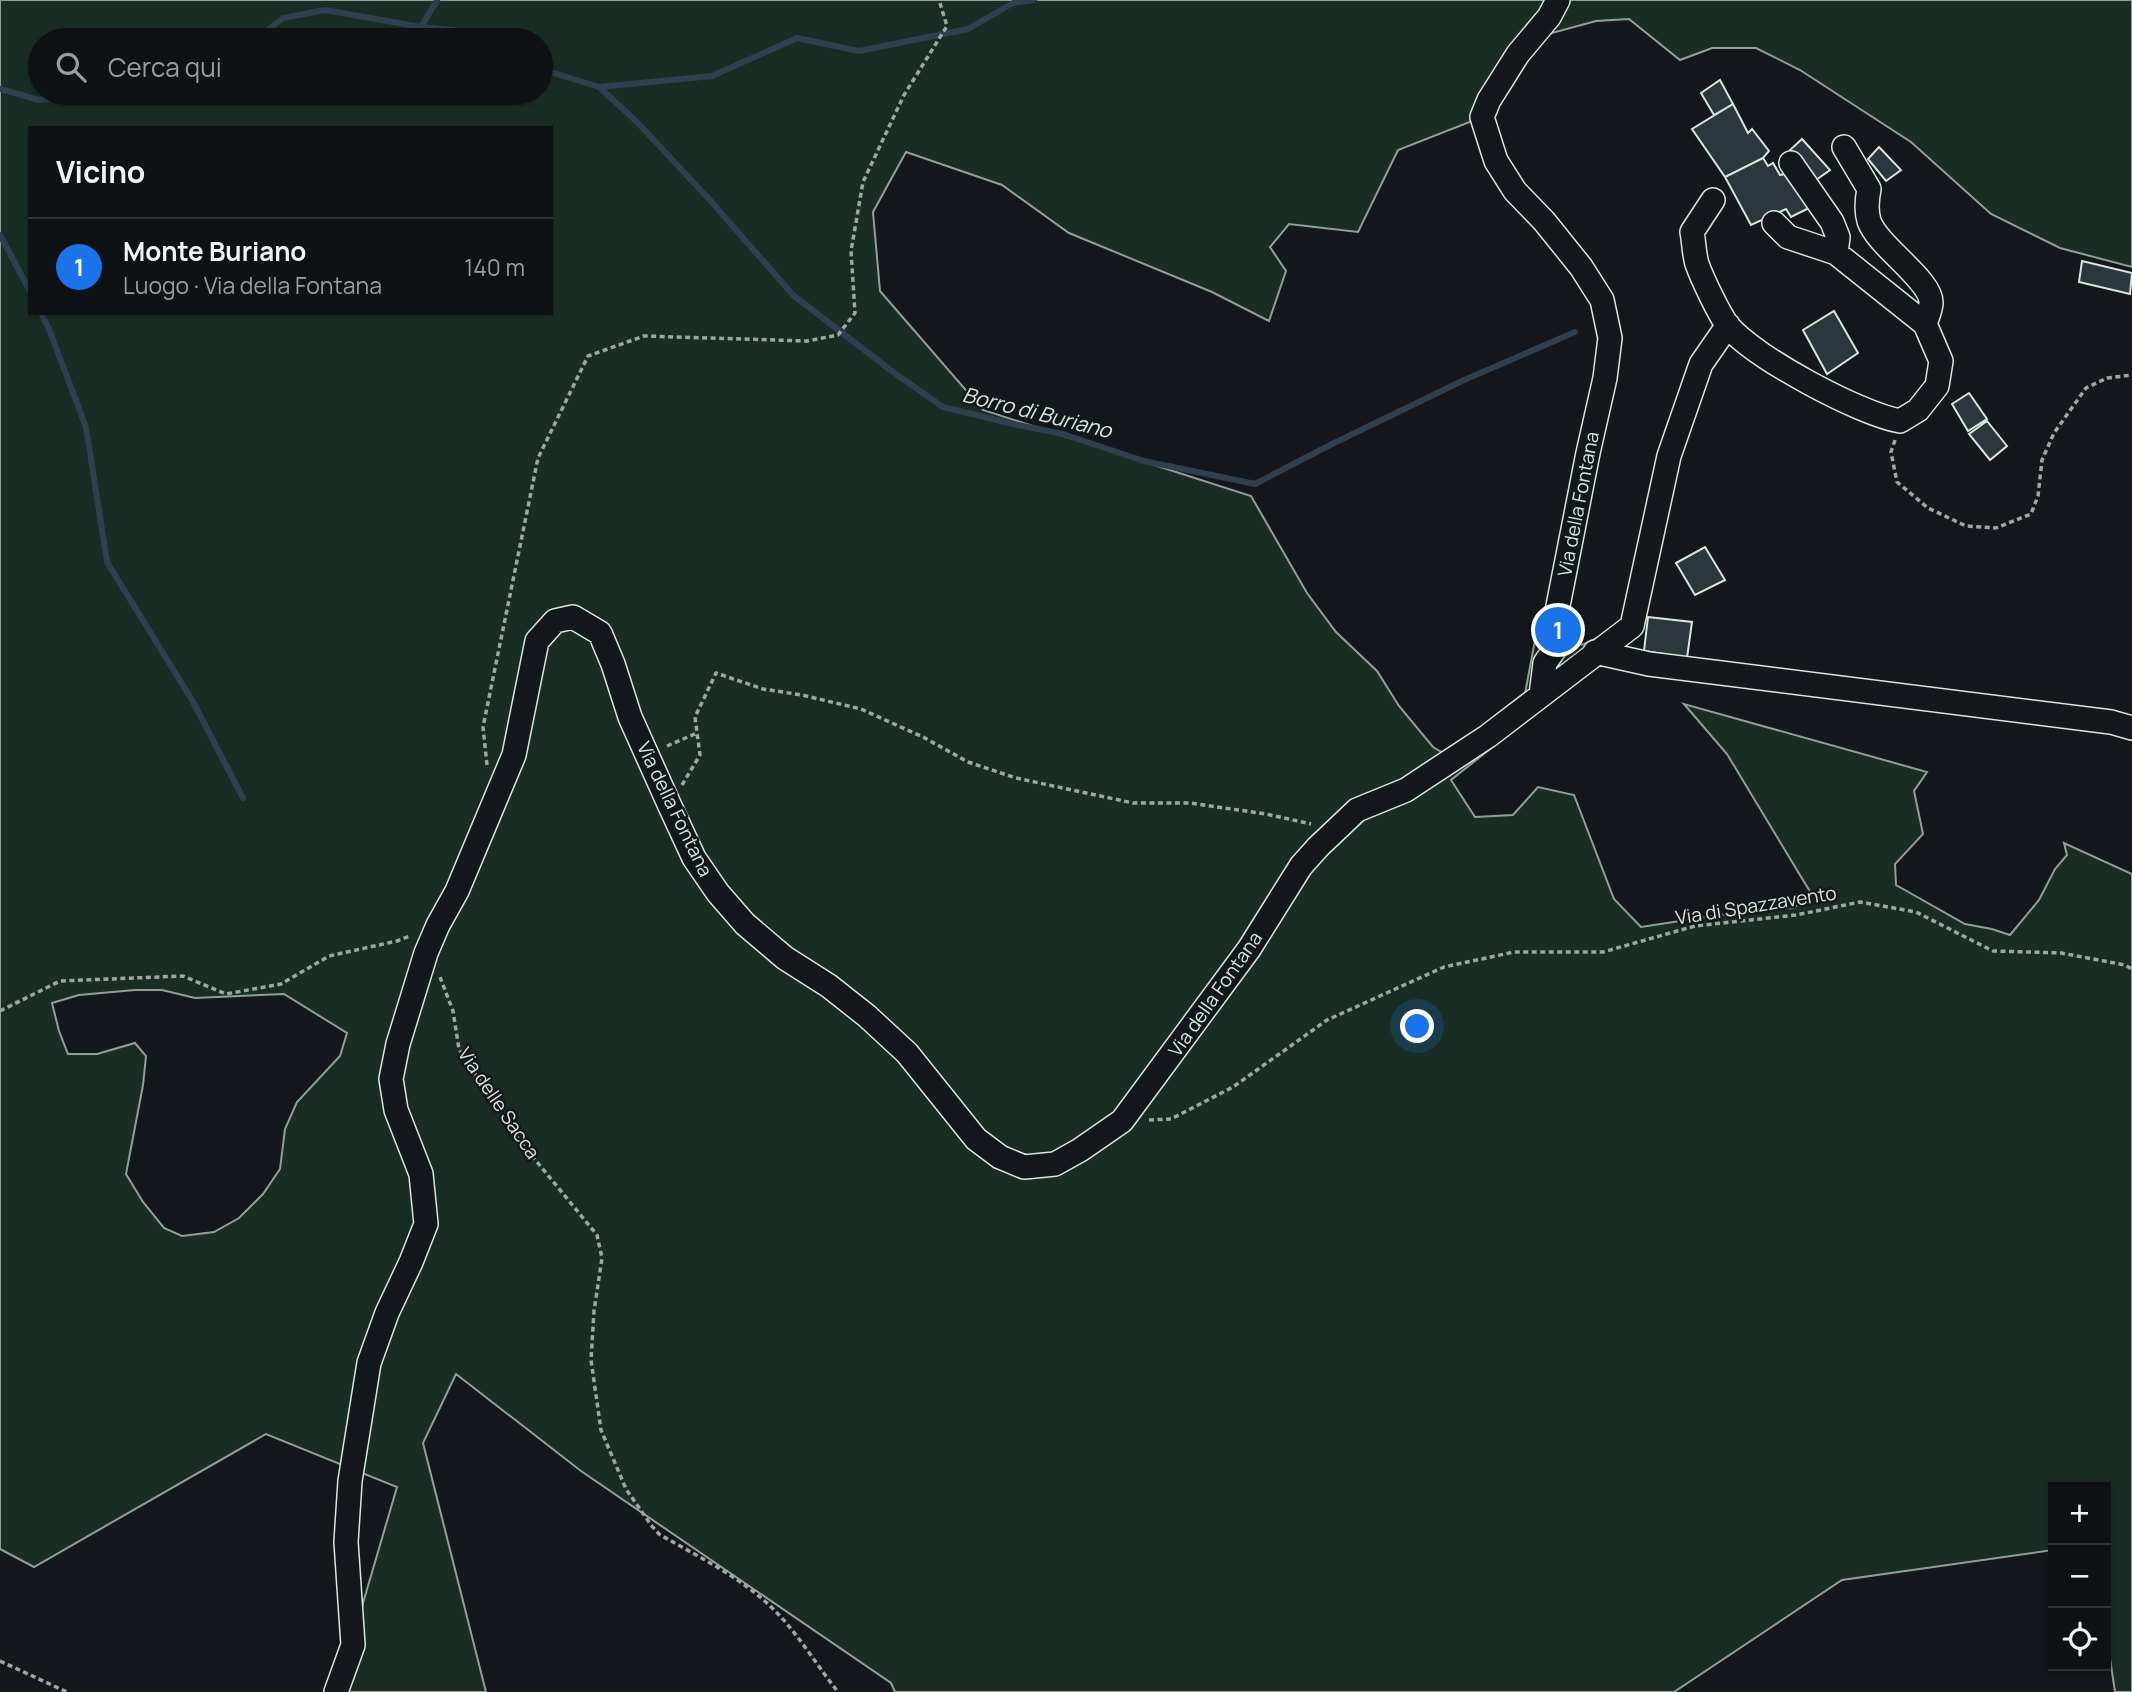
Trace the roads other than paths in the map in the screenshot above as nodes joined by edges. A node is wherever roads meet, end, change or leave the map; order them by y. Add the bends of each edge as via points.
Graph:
1 (1558, 0) edge
2 (1844, 147) dead end
3 (1791, 163) dead end
4 (1713, 200) dead end
5 (1774, 223) dead end
6 (1836, 253) junction
7 (1925, 324) junction
8 (1728, 325) junction
9 (1561, 640) junction
10 (1587, 659) junction
11 (1541, 695) junction
12 (2132, 728) edge
13 (336, 1692) edge

1 - 9 street, Via della Fontana via 1518,54 1482,117 1496,161 1515,191 1581,267 1602,300 1610,338 1557,611
2 - 7 street via 1869,189 1869,222 1927,286 1931,302
3 - 6 street via 1832,222 1838,237
4 - 8 street via 1692,232 1697,263
5 - 6 street via 1788,237
6 - 7 street
7 - 8 street via 1941,361 1937,386 1918,410 1900,421 1882,418 1797,375 1752,348
8 - 10 street, Via della Fontana via 1701,364 1670,456 1632,626
9 - 10 street
9 - 11 street via 1545,663
10 - 11 street, Via della Fontana
10 - 12 street
11 - 13 street, Via della Fontana via 1406,790 1357,810 1301,866 1248,949 1122,1121 1055,1164 1024,1167 976,1139 906,1053 867,1016 745,924 718,893 694,858 669,804 600,633 573,617 555,621 537,641 514,755 426,953 398,1044 391,1079 396,1110 421,1174 426,1224 369,1363 350,1481 346,1542 353,1645

